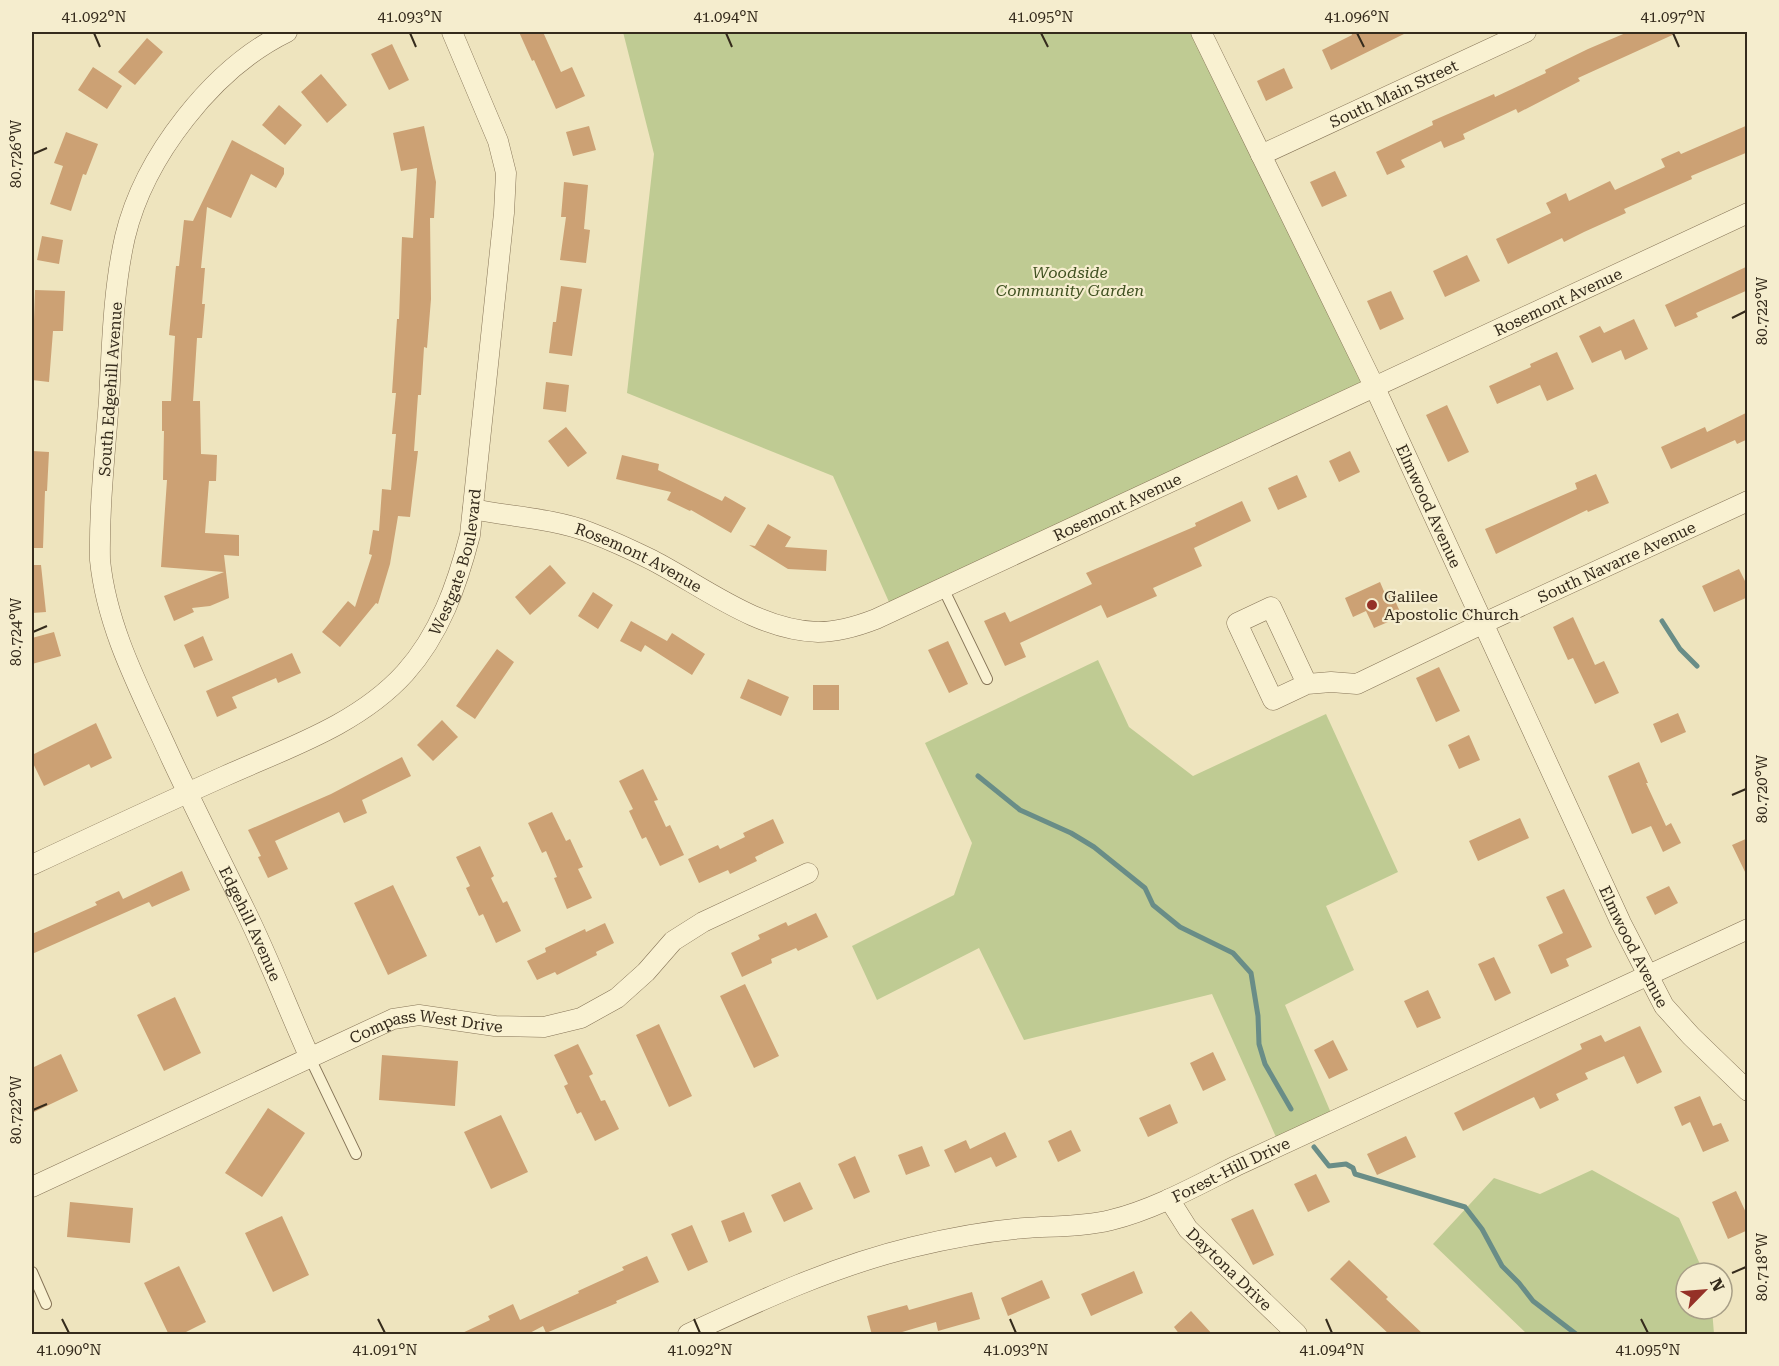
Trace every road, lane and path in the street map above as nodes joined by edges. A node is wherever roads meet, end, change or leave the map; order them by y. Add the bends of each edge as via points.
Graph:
1 (287, 32) edge
2 (452, 32) edge
3 (1201, 32) edge
4 (1526, 32) edge
5 (1261, 155) junction
6 (1748, 213) edge
7 (1375, 388) junction
8 (1748, 501) edge
9 (473, 509) junction
10 (943, 588) junction
11 (1484, 623) junction
12 (987, 679) dead end
13 (1307, 684) junction
14 (188, 793) junction
15 (32, 865) edge
16 (808, 873) dead end
17 (1748, 929) edge
18 (1648, 976) junction
19 (310, 1058) junction
20 (1748, 1090) edge
21 (356, 1154) dead end
22 (32, 1187) edge
23 (1168, 1200) junction
24 (32, 1272) edge
25 (46, 1304) dead end
26 (688, 1335) edge
27 (1297, 1335) edge

1 - 14 street, South Edgehill Avenue via 228,72 192,110 167,146 146,183 126,235 116,293 100,538 102,579 120,642
2 - 9 street, Westgate Boulevard via 498,141 506,173
3 - 5 street, Elmwood Avenue
4 - 5 street, South Main Street
5 - 7 street, Elmwood Avenue
6 - 7 street, Rosemont Avenue
7 - 10 street, Rosemont Avenue
7 - 11 street, Elmwood Avenue
8 - 11 street, South Navarre Avenue
9 - 10 street, Rosemont Avenue via 589,532 651,559 748,613 803,630 820,632 857,626
9 - 14 street, Westgate Boulevard via 460,572 445,610 418,656 384,694 312,737
10 - 12 lane
11 - 13 street, South Navarre Avenue via 1357,684
11 - 18 street, Elmwood Avenue
13 - 13 street via 1273,700 1237,623 1271,607
14 - 15 street, Westgate Boulevard
14 - 19 street, Edgehill Avenue
16 - 19 street, Compass West Drive via 703,922 673,941 617,998 581,1018 544,1028 495,1026 419,1015 393,1019
17 - 18 street, Forest-Hill Drive
18 - 20 street, Elmwood Avenue via 1664,1006
18 - 23 street, Forest-Hill Drive
19 - 21 lane
19 - 22 street, Compass West Drive
23 - 26 street, Forest-Hill Drive via 1110,1221 990,1232 911,1247 829,1272
23 - 27 street, Daytona Drive via 1188,1229
24 - 25 lane

